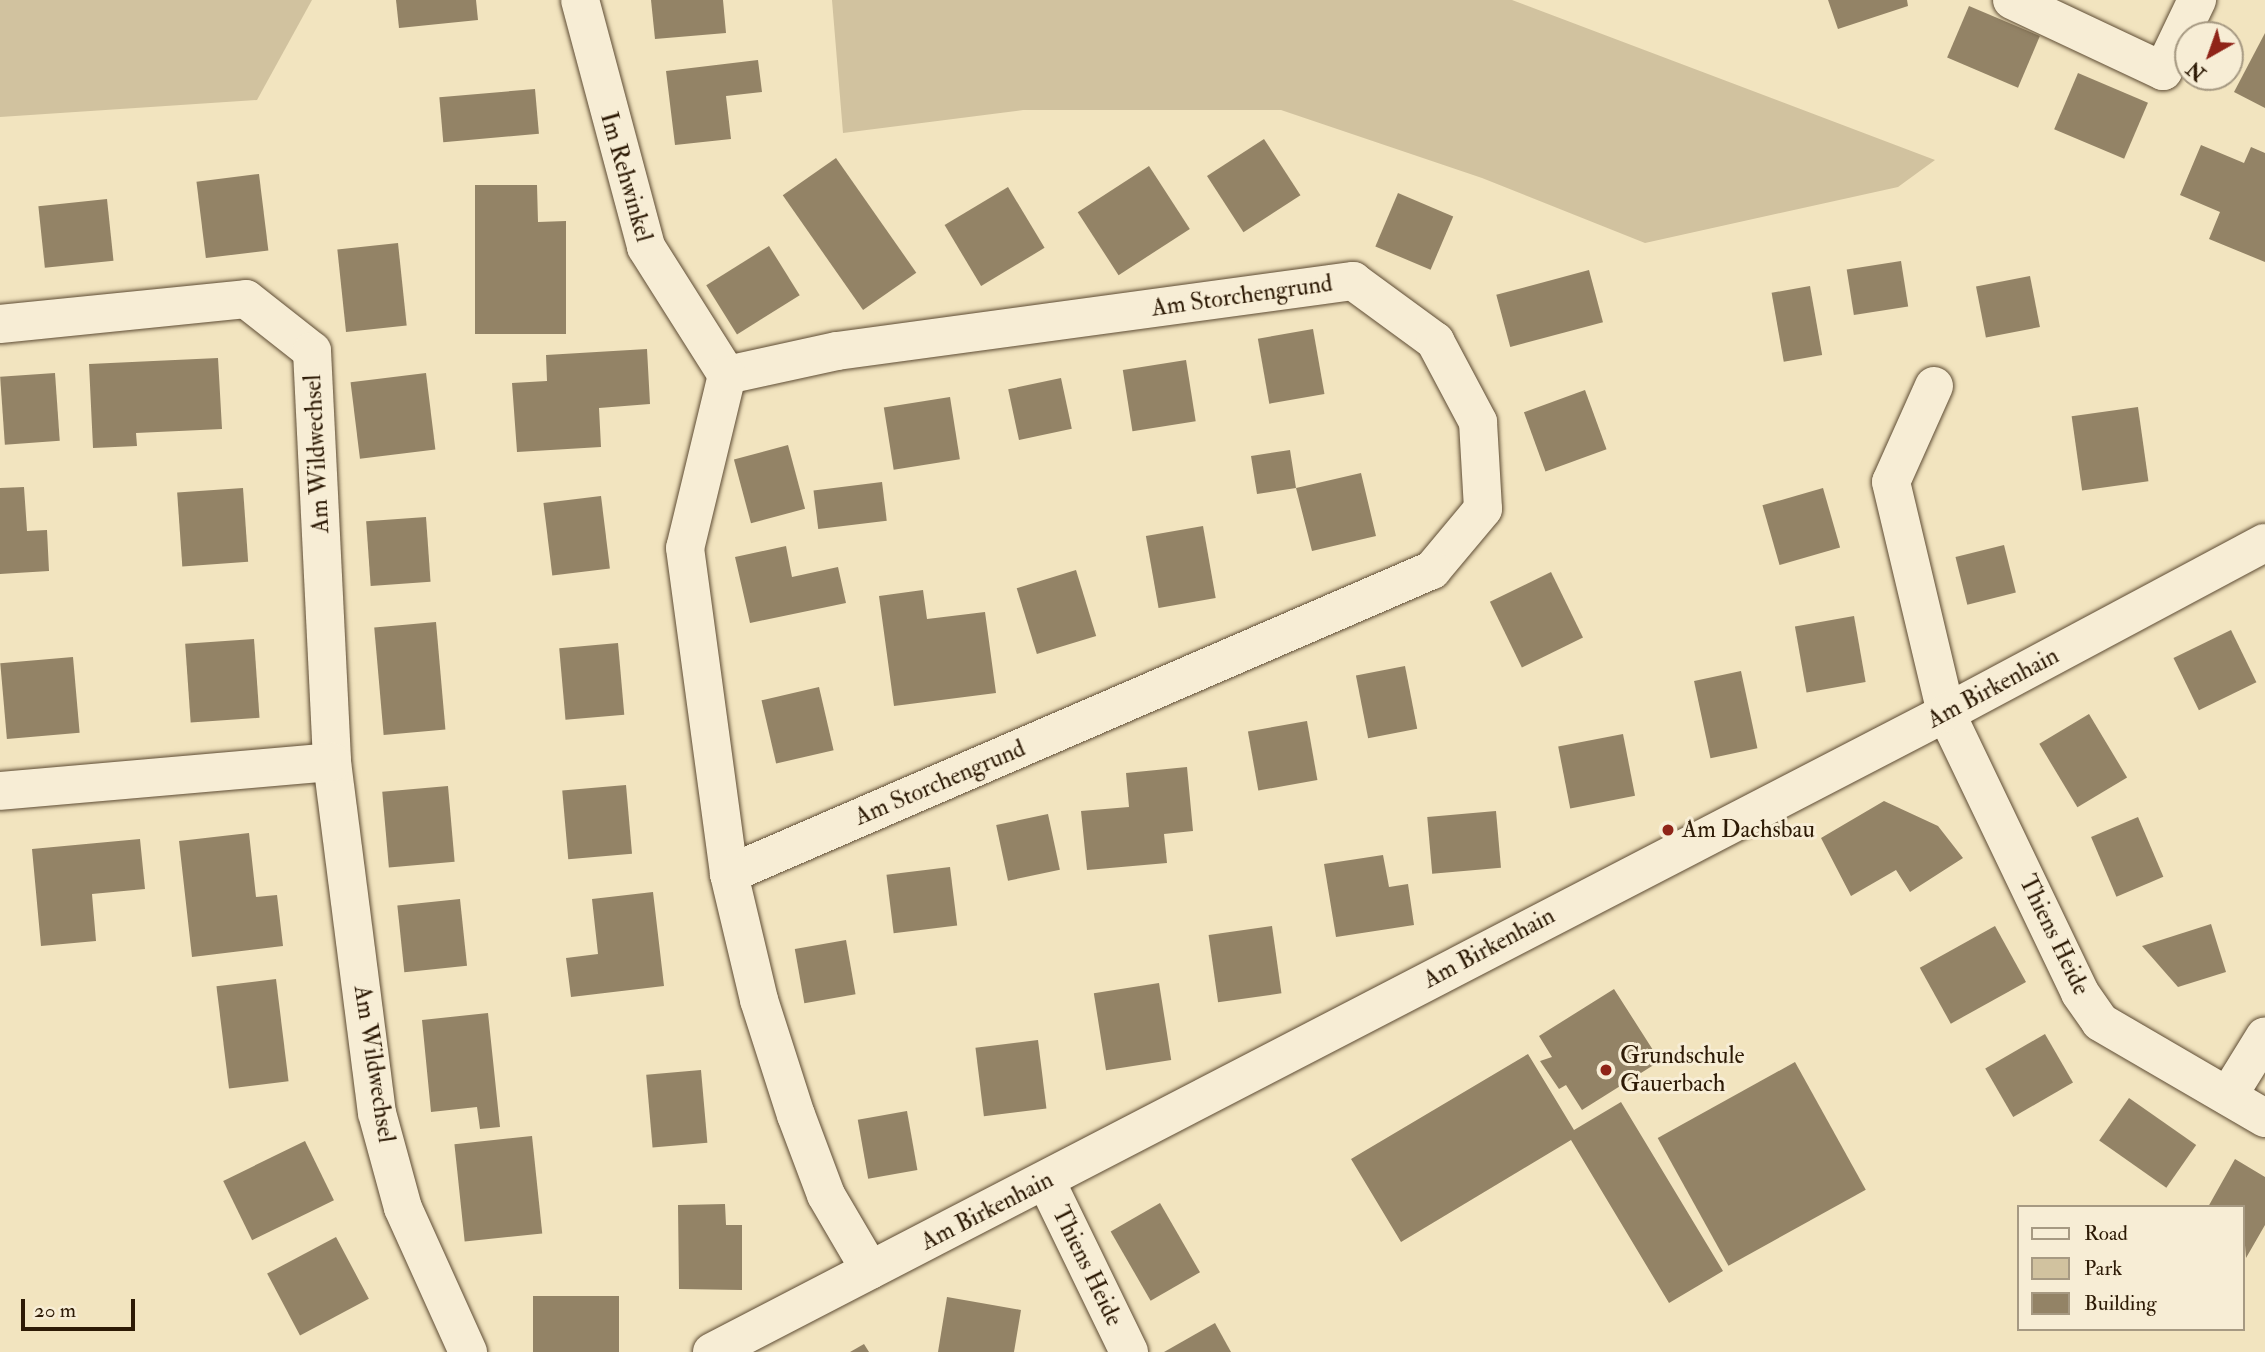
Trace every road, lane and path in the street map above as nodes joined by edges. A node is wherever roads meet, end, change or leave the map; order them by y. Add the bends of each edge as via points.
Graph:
1 (580, 0) edge
2 (2012, 0) edge
3 (2196, 0) edge
4 (0, 324) edge
5 (727, 375) junction
6 (1934, 386) dead end
7 (2265, 543) edge
8 (1946, 713) junction
9 (332, 762) junction
10 (0, 791) edge
11 (729, 874) junction
12 (2265, 1036) edge
13 (2228, 1097) junction
14 (2265, 1118) edge
15 (1046, 1181) junction
16 (870, 1270) junction
17 (468, 1352) edge
18 (712, 1352) edge
19 (1129, 1352) edge

1 - 5 street, Im Rehwinkel via 646,247
2 - 3 street via 2163,71
4 - 9 street, Am Wildwechsel via 246,299 312,351
5 - 11 street via 685,548
5 - 11 street, Am Storchengrund via 837,351 1353,281 1435,341 1478,422 1483,509 1432,570
6 - 8 street via 1891,482
7 - 8 street, Am Birkenhain
8 - 13 street, Thiens Heide via 2080,993 2100,1022
8 - 15 street, Am Birkenhain
9 - 10 street
9 - 17 street, Am Wildwechsel via 377,1113 403,1208
11 - 16 street via 759,999 796,1115 826,1195
12 - 13 street
13 - 14 street, Thiens Heide
15 - 16 street, Am Birkenhain
15 - 19 street, Thiens Heide
16 - 18 street, Am Birkenhain

